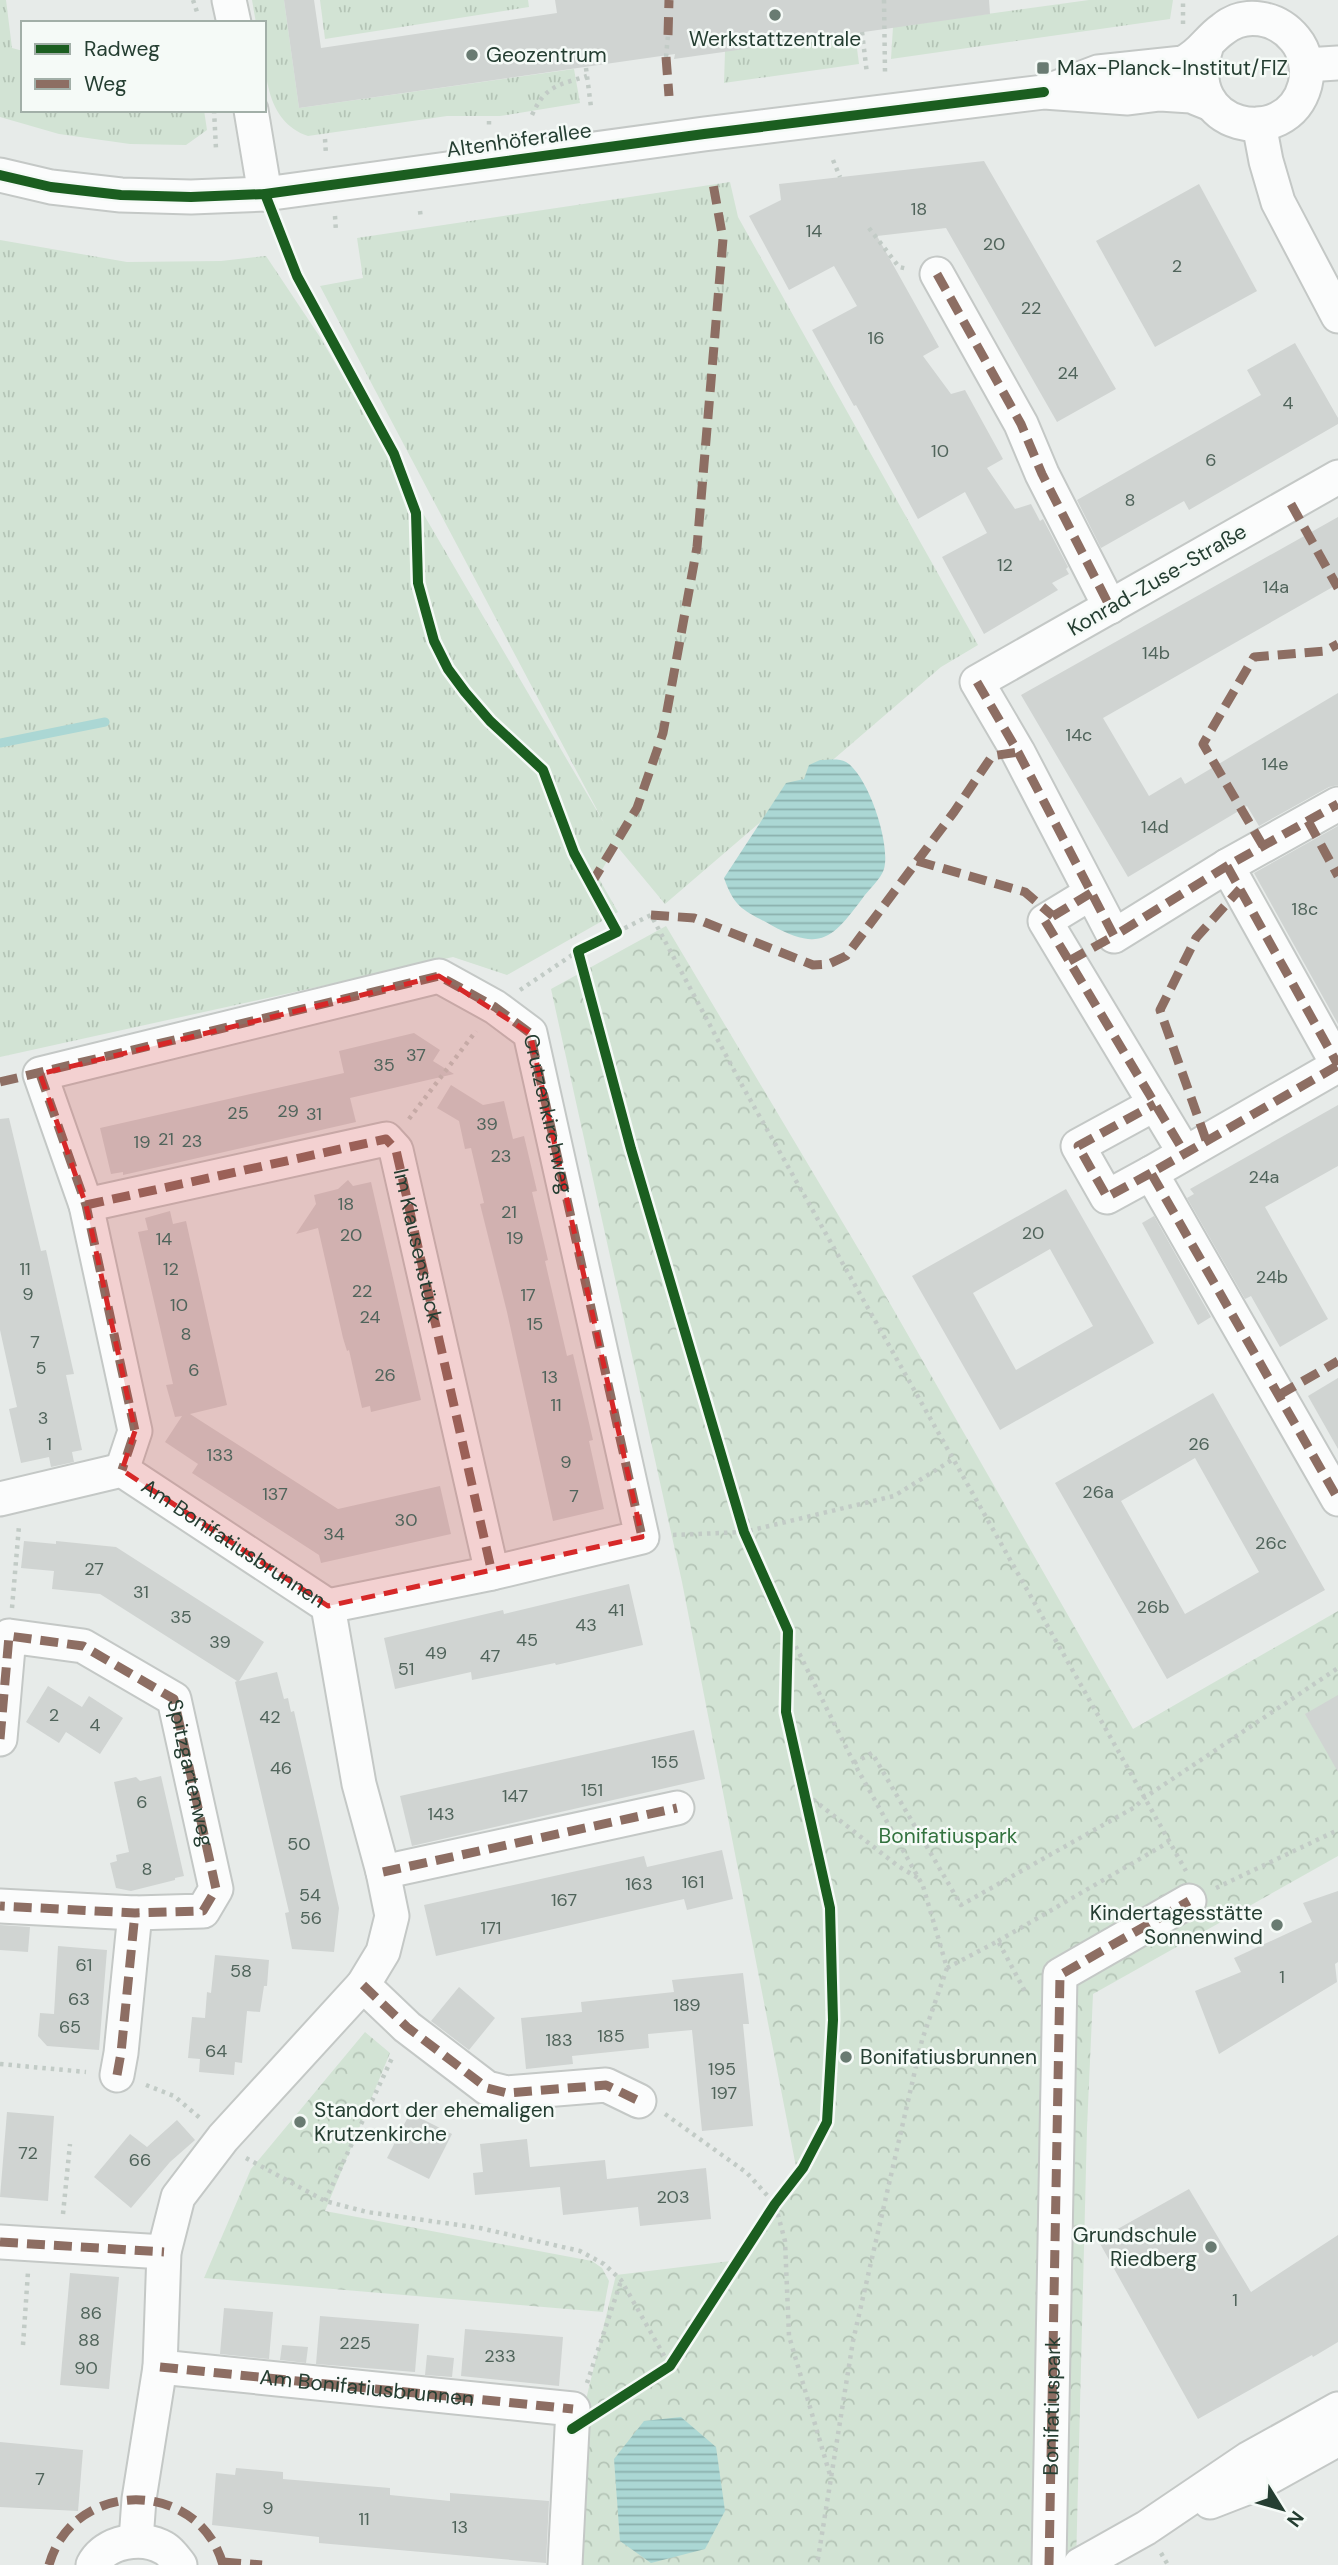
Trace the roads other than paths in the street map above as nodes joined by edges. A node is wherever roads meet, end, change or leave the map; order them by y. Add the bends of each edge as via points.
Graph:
1 (229, 0) edge
2 (1254, 9) edge
3 (234, 21) edge
4 (1195, 36) junction
5 (1322, 64) edge
6 (1044, 92) junction
7 (1211, 104) junction
8 (251, 112) edge
9 (1259, 124) junction
10 (0, 176) edge
11 (265, 194) junction
12 (937, 274) road end
13 (1338, 316) edge
14 (1338, 477) edge
15 (1110, 607) junction
16 (1338, 804) edge
17 (1227, 866) junction
18 (1091, 893) junction
19 (1114, 936) junction
20 (1069, 961) junction
21 (1338, 1066) edge
22 (1155, 1104) junction
23 (1184, 1152) junction
24 (1151, 1172) junction
25 (86, 1205) junction
26 (122, 1471) junction
27 (11, 1496) edge
28 (1338, 1499) edge
29 (492, 1573) junction
30 (328, 1606) junction
31 (0, 1739) edge
32 (677, 1808) dead end
33 (383, 1872) junction
34 (1194, 1898) road end
35 (0, 1906) edge
36 (135, 1913) junction
37 (363, 1985) junction
38 (117, 2075) road end
39 (639, 2101) road end
40 (30, 2244) edge
41 (164, 2252) junction
42 (160, 2367) junction
43 (1338, 2409) edge
44 (1338, 2439) edge
45 (1146, 2528) junction
46 (136, 2540) junction
47 (93, 2565) edge
48 (180, 2565) edge
49 (565, 2565) edge
50 (1049, 2565) edge
51 (1080, 2565) edge

1 - 3 street
2 - 4 street, Altenhöferallee via 1214,36
2 - 5 street, Altenhöferallee via 1289,32 1303,53
4 - 6 street, Altenhöferallee via 1195,58 1183,63 1098,72
4 - 7 street via 1200,77
5 - 9 street, Altenhöferallee via 1295,104 1279,118
6 - 7 street, Altenhöferallee via 1128,98 1191,96
6 - 11 street, Altenhöferallee
7 - 9 street, Altenhöferallee via 1232,120
8 - 11 street
9 - 13 street via 1278,202
10 - 11 street, Altenhöferallee via 121,195
12 - 15 street via 1021,424
14 - 15 street, Konrad-Zuse-Straße
15 - 18 street, Konrad-Zuse-Straße via 976,682
16 - 17 street
17 - 19 street
17 - 21 street
18 - 19 street
18 - 20 street via 1045,920
19 - 20 street
20 - 22 street
21 - 23 street
22 - 23 street
22 - 24 street via 1078,1146 1107,1197
23 - 24 street
24 - 28 street
25 - 26 street via 135,1431
25 - 29 street, Im Klausenstück via 386,1139 396,1150
25 - 29 street, Crutzenkirchweg via 40,1074 439,976 530,1033 642,1537
26 - 27 street, Am Bonifatiusbrunnen
26 - 30 street, Am Bonifatiusbrunnen
29 - 30 street
30 - 33 street, Am Bonifatiusbrunnen via 359,1784
31 - 36 street, Spitzgartenweg via 9,1636 83,1646 174,1699 216,1889 203,1911
32 - 33 street
33 - 37 street, Am Bonifatiusbrunnen via 392,1916 383,1952
34 - 50 street, Bonifatiuspark via 1060,1975
35 - 36 street, Spitzgartenweg
36 - 38 street
37 - 39 street via 407,2027 487,2088 507,2093 606,2085
37 - 41 street, Am Bonifatiusbrunnen via 223,2138 178,2197
40 - 41 street
41 - 42 street, Am Bonifatiusbrunnen
42 - 46 street, Am Bonifatiusbrunnen
42 - 49 street, Am Bonifatiusbrunnen via 573,2419
43 - 45 street via 1248,2459
44 - 45 street via 1259,2483
45 - 51 street
46 - 47 street via 117,2544
46 - 48 street via 165,2548

